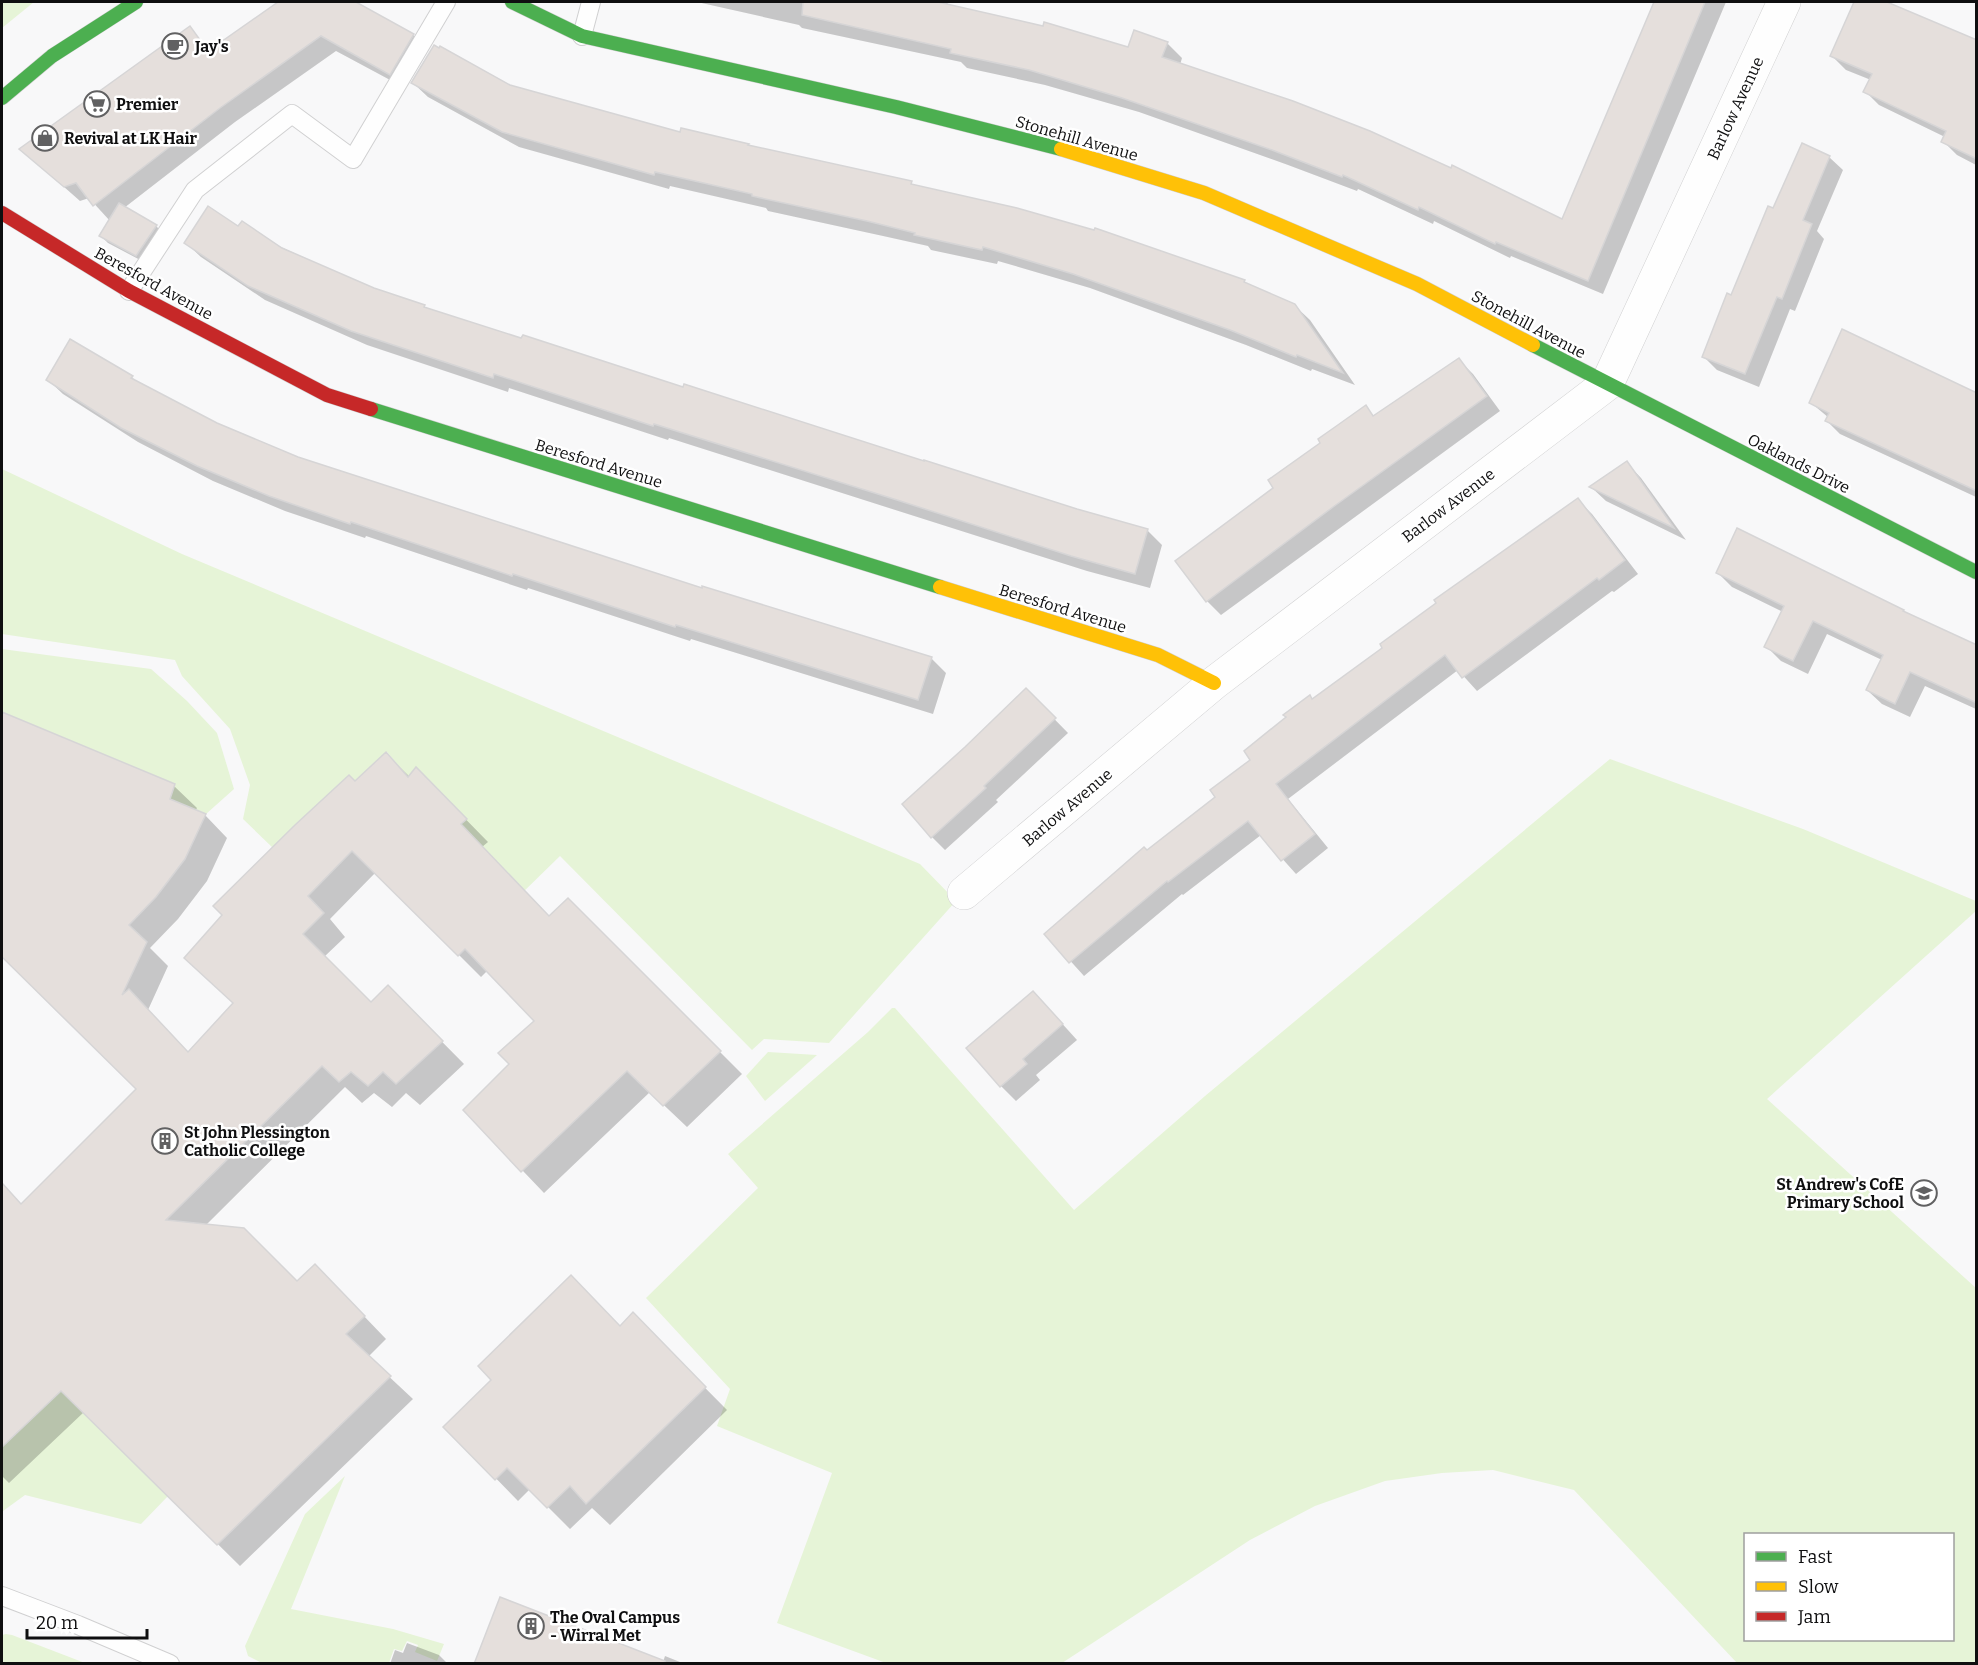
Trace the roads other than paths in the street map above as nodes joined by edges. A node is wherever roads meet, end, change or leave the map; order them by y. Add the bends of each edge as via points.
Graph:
1 (136, 2) edge
2 (446, 2) edge
3 (512, 2) edge
4 (591, 2) edge
5 (1784, 2) edge
6 (582, 36) junction
7 (2, 98) edge
8 (2, 213) edge
9 (129, 291) junction
10 (1607, 384) junction
11 (1977, 572) edge
12 (1214, 683) junction
13 (964, 893) dead end
14 (2, 1596) edge
15 (170, 1664) edge

1 - 7 street via 52,56
2 - 9 lane via 353,159 292,114 195,190
3 - 6 street, Stonehill Avenue
4 - 6 lane
5 - 10 street, Barlow Avenue
6 - 10 street, Stonehill Avenue via 896,106 1050,145 1204,193 1417,284
8 - 9 street, Beresford Avenue
9 - 12 street, Beresford Avenue via 327,395 1158,655
10 - 11 street, Oaklands Drive
10 - 12 street, Barlow Avenue
12 - 13 street, Barlow Avenue
14 - 15 lane

